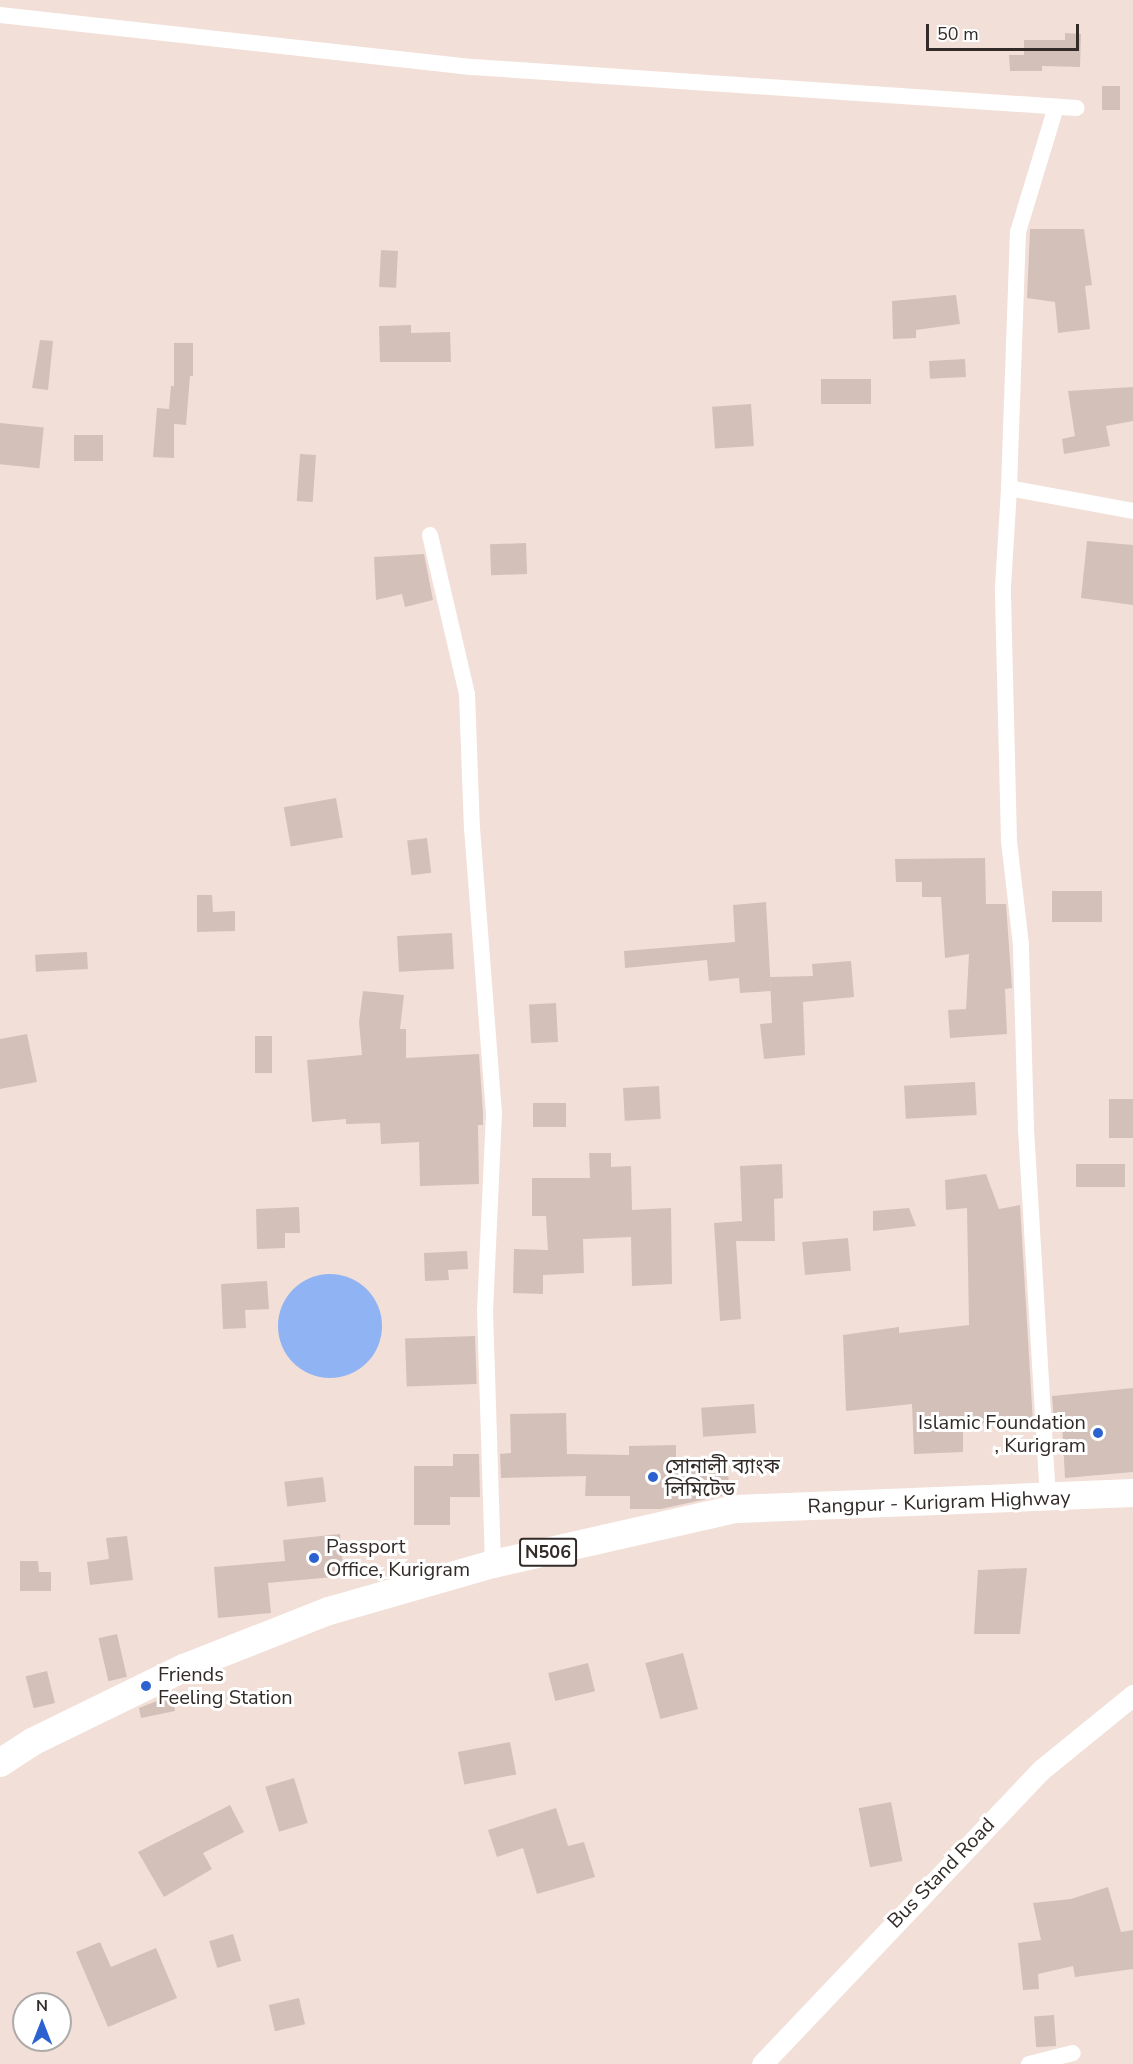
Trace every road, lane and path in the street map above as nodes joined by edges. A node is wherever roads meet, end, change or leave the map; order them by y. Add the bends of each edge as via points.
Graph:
1 (0, 15) edge
2 (1056, 107) junction
3 (1077, 108) dead end
4 (1009, 488) junction
5 (1133, 511) edge
6 (430, 535) dead end
7 (1133, 1493) edge
8 (1048, 1499) junction
9 (493, 1564) junction
10 (1133, 1695) edge
11 (0, 1763) edge
12 (1073, 2053) dead end
13 (762, 2064) edge
14 (1029, 2064) edge

1 - 2 street via 473,67
2 - 3 street
2 - 4 street via 1018,232
4 - 5 street
4 - 8 street via 1003,587 1009,841 1021,945 1026,1128
6 - 9 street via 467,694 472,828 494,1113 485,1310
7 - 8 highway, Rangpur - Kurigram Highway / N506
8 - 9 highway, Rangpur - Kurigram Highway / N506 via 736,1509
9 - 11 highway, Rangpur - Kurigram Highway / N506 via 329,1611 184,1668 32,1742
10 - 13 street, Bus Stand Road via 1041,1770
12 - 14 street

